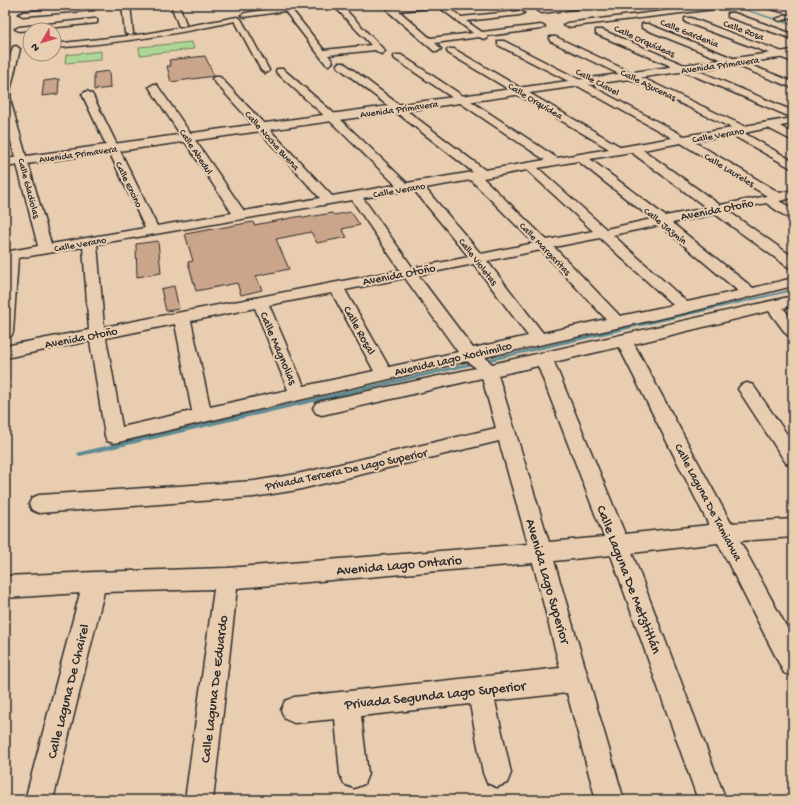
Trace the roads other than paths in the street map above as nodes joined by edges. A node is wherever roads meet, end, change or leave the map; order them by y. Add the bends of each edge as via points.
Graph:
1 (24, 5) edge
2 (126, 5) edge
3 (175, 5) edge
4 (309, 5) edge
5 (336, 5) edge
6 (440, 5) edge
7 (591, 5) edge
8 (690, 5) edge
9 (767, 5) edge
10 (286, 7) edge
11 (714, 7) dead end
12 (91, 8) dead end
13 (75, 9) junction
14 (557, 9) junction
15 (698, 9) junction
16 (627, 10) dead end
17 (542, 11) dead end
18 (793, 12) edge
19 (22, 14) junction
20 (731, 15) dead end
21 (793, 15) edge
22 (234, 16) junction
23 (638, 16) junction
24 (459, 19) junction
25 (780, 19) dead end
26 (688, 20) dead end
27 (94, 21) dead end
28 (74, 23) junction
29 (582, 23) junction
30 (182, 24) junction
31 (567, 24) dead end
32 (599, 32) dead end
33 (129, 33) junction
34 (480, 34) junction
35 (793, 37) edge
36 (553, 39) dead end
37 (62, 41) edge
38 (428, 41) junction
39 (490, 42) dead end
40 (501, 44) dead end
41 (62, 45) edge
42 (21, 47) dead end
43 (438, 50) dead end
44 (451, 51) dead end
45 (322, 53) junction
46 (789, 56) edge
47 (398, 57) dead end
48 (733, 61) junction
49 (329, 62) dead end
50 (9, 65) edge
51 (341, 65) dead end
52 (683, 69) junction
53 (265, 70) dead end
54 (280, 71) dead end
55 (633, 76) junction
56 (217, 79) dead end
57 (579, 83) junction
58 (793, 85) edge
59 (154, 87) dead end
60 (520, 91) junction
61 (87, 94) dead end
62 (5, 95) edge
63 (461, 99) junction
64 (397, 108) junction
65 (793, 116) edge
66 (333, 118) junction
67 (793, 121) edge
68 (770, 125) junction
69 (261, 127) junction
70 (738, 130) junction
71 (188, 137) junction
72 (793, 138) edge
73 (683, 140) junction
74 (112, 148) junction
75 (634, 149) junction
76 (620, 151) junction
77 (581, 158) junction
78 (23, 161) junction
79 (555, 162) junction
80 (5, 163) edge
81 (529, 166) junction
82 (793, 166) edge
83 (478, 175) junction
84 (411, 187) junction
85 (793, 194) edge
86 (356, 196) junction
87 (773, 198) junction
88 (329, 201) junction
89 (717, 208) junction
90 (240, 215) junction
91 (793, 215) edge
92 (661, 220) junction
93 (153, 231) junction
94 (603, 232) junction
95 (90, 242) junction
96 (543, 244) junction
97 (46, 249) junction
98 (8, 255) edge
99 (478, 258) junction
100 (793, 264) edge
101 (409, 273) junction
102 (793, 282) edge
103 (336, 287) junction
104 (750, 293) junction
105 (793, 301) edge
106 (260, 302) junction
107 (773, 306) junction
108 (685, 308) junction
109 (182, 317) junction
110 (617, 322) junction
111 (793, 330) edge
112 (5, 332) edge
113 (97, 334) junction
114 (624, 341) junction
115 (541, 349) junction
116 (5, 352) edge
117 (479, 363) junction
118 (384, 374) junction
119 (747, 389) dead end
120 (299, 394) junction
121 (322, 408) dead end
122 (202, 415) junction
123 (507, 432) junction
124 (793, 458) edge
125 (38, 504) dead end
126 (793, 528) edge
127 (725, 533) junction
128 (618, 544) junction
129 (541, 553) junction
130 (227, 578) junction
131 (95, 582) junction
132 (5, 587) edge
133 (793, 664) edge
134 (576, 679) junction
135 (480, 690) junction
136 (347, 704) junction
137 (294, 710) dead end
138 (497, 773) dead end
139 (354, 774) dead end
140 (39, 800) edge
141 (199, 800) edge
142 (610, 800) edge
143 (712, 800) edge

1 - 19 street
2 - 33 street
3 - 30 street
4 - 10 street
5 - 45 street via 380,49
6 - 24 street
6 - 38 street via 390,8
7 - 14 street
8 - 15 street
9 - 18 street
10 - 22 street via 245,17
10 - 45 street
11 - 15 street
12 - 13 street
13 - 19 street
13 - 28 street
14 - 17 street
14 - 29 street
15 - 23 street
16 - 23 street, Calle Gardenia
19 - 28 street via 18,32
20 - 35 street
21 - 25 street
22 - 30 street
22 - 41 street via 175,32
22 - 53 street
23 - 29 street
23 - 48 street, Calle Gardenia via 647,24
24 - 34 street
24 - 34 street via 516,13 538,28
26 - 46 street, Calle Rosa
27 - 28 street
29 - 31 street
30 - 33 street
32 - 52 street, Calle Orquídeas
33 - 37 street
34 - 38 street
34 - 39 street
36 - 55 street, Calle Azucenas
38 - 43 street
40 - 57 street, Calle Clavel
42 - 50 street
44 - 60 street, Calle Orquídea
45 - 49 street
46 - 48 street, Avenida Primavera
47 - 63 street
48 - 52 street, Avenida Primavera
48 - 58 street, Calle Gardenia
50 - 62 street
51 - 64 street, Calle Margaritas
52 - 55 street, Avenida Primavera
52 - 65 street, Calle Orquídeas
54 - 66 street, Calle Violetas
55 - 57 street, Avenida Primavera
55 - 70 street, Calle Azucenas
56 - 69 street, Calle Noche Buena
57 - 60 street, Avenida Primavera
57 - 73 street, Calle Clavel
59 - 71 street, Calle Abedul
60 - 63 street, Avenida Primavera
60 - 76 street, Calle Orquídea
61 - 74 street, Calle Encino
62 - 78 street, Calle Gladiolas
63 - 64 street, Avenida Primavera
63 - 79 street
64 - 66 street, Avenida Primavera
64 - 83 street, Calle Margaritas
66 - 69 street, Avenida Primavera
66 - 84 street, Calle Violetas
67 - 68 street, Calle Verano
68 - 70 street, Calle Verano
68 - 72 street
69 - 71 street, Avenida Primavera
69 - 88 street, Calle Noche Buena
70 - 73 street, Calle Verano
70 - 82 street, Calle Azucenas
71 - 74 street, Avenida Primavera
71 - 90 street, Calle Abedul
73 - 75 street, Calle Verano
73 - 87 street, Calle Laureles
74 - 78 street, Avenida Primavera
74 - 93 street, Calle Encino
75 - 76 street, Calle Verano
75 - 89 street
76 - 77 street, Calle Verano
77 - 79 street, Calle Verano
77 - 92 street, Calle Jazmín
78 - 80 street, Avenida Primavera
78 - 97 street, Calle Gladiolas
79 - 81 street, Calle Verano
81 - 83 street, Calle Verano
81 - 94 street
83 - 84 street, Calle Verano
83 - 96 street, Calle Margaritas
84 - 86 street, Calle Verano
84 - 99 street, Calle Violetas
85 - 87 street, Avenida Otoño
86 - 88 street, Calle Verano
86 - 101 street, Avenida Lago Superior
87 - 89 street, Avenida Otoño
87 - 91 street, Calle Laureles
88 - 90 street, Calle Verano
89 - 92 street, Avenida Otoño
89 - 100 street
90 - 93 street, Calle Verano
92 - 94 street, Avenida Otoño
92 - 104 street, Calle Jazmín
93 - 95 street, Calle Verano
94 - 96 street, Avenida Otoño
94 - 108 street
95 - 97 street, Calle Verano
95 - 113 street
96 - 99 street, Avenida Otoño
96 - 110 street, Calle Margaritas
97 - 98 street, Calle Verano
98 - 112 street
99 - 101 street, Avenida Otoño
99 - 115 street, Calle Violetas
101 - 103 street, Avenida Otoño
101 - 117 street, Avenida Lago Superior
102 - 104 street, Avenida Lago Xochimilco
103 - 106 street, Avenida Otoño
103 - 118 street, Calle Rosal
104 - 108 street, Avenida Lago Xochimilco
105 - 107 street, Avenida Lago Xochimilco
106 - 109 street, Avenida Otoño
106 - 120 street, Calle Magnolias
107 - 111 street
107 - 114 street, Avenida Lago Xochimilco
108 - 110 street, Avenida Lago Xochimilco
109 - 113 street, Avenida Otoño
109 - 122 street
110 - 115 street, Avenida Lago Xochimilco
113 - 116 street, Avenida Otoño
113 - 122 street, Avenida Lago Xochimilco via 114,436
114 - 115 street, Avenida Lago Xochimilco
114 - 127 street, Calle Laguna De Tamiahua
115 - 117 street, Avenida Lago Xochimilco
115 - 117 street, Avenida Lago Xochimilco
115 - 128 street, Calle Laguna De Metztitlán
117 - 118 street, Avenida Lago Xochimilco
117 - 121 street, Avenida Lago Xochimilco
117 - 123 street, Avenida Lago Superior
118 - 120 street, Avenida Lago Xochimilco
119 - 124 street
120 - 122 street, Avenida Lago Xochimilco
123 - 125 street, Privada Tercera De Lago Superior via 297,482 254,489
123 - 129 street, Avenida Lago Superior
126 - 127 street, Avenida Lago Ontario
127 - 128 street, Avenida Lago Ontario
127 - 133 street, Calle Laguna De Tamiahua
128 - 129 street, Avenida Lago Ontario
128 - 143 street, Calle Laguna De Metztitlán
129 - 130 street, Avenida Lago Ontario
129 - 134 street, Avenida Lago Superior
130 - 131 street, Avenida Lago Ontario
130 - 141 street, Calle Laguna De Eduardo
131 - 132 street, Avenida Lago Ontario
131 - 140 street, Calle Laguna De Chairel
134 - 135 street, Privada Segunda Lago Superior
134 - 142 street, Avenida Lago Superior
135 - 136 street, Privada Segunda Lago Superior
135 - 138 street
136 - 137 street, Privada Segunda Lago Superior
136 - 139 street

